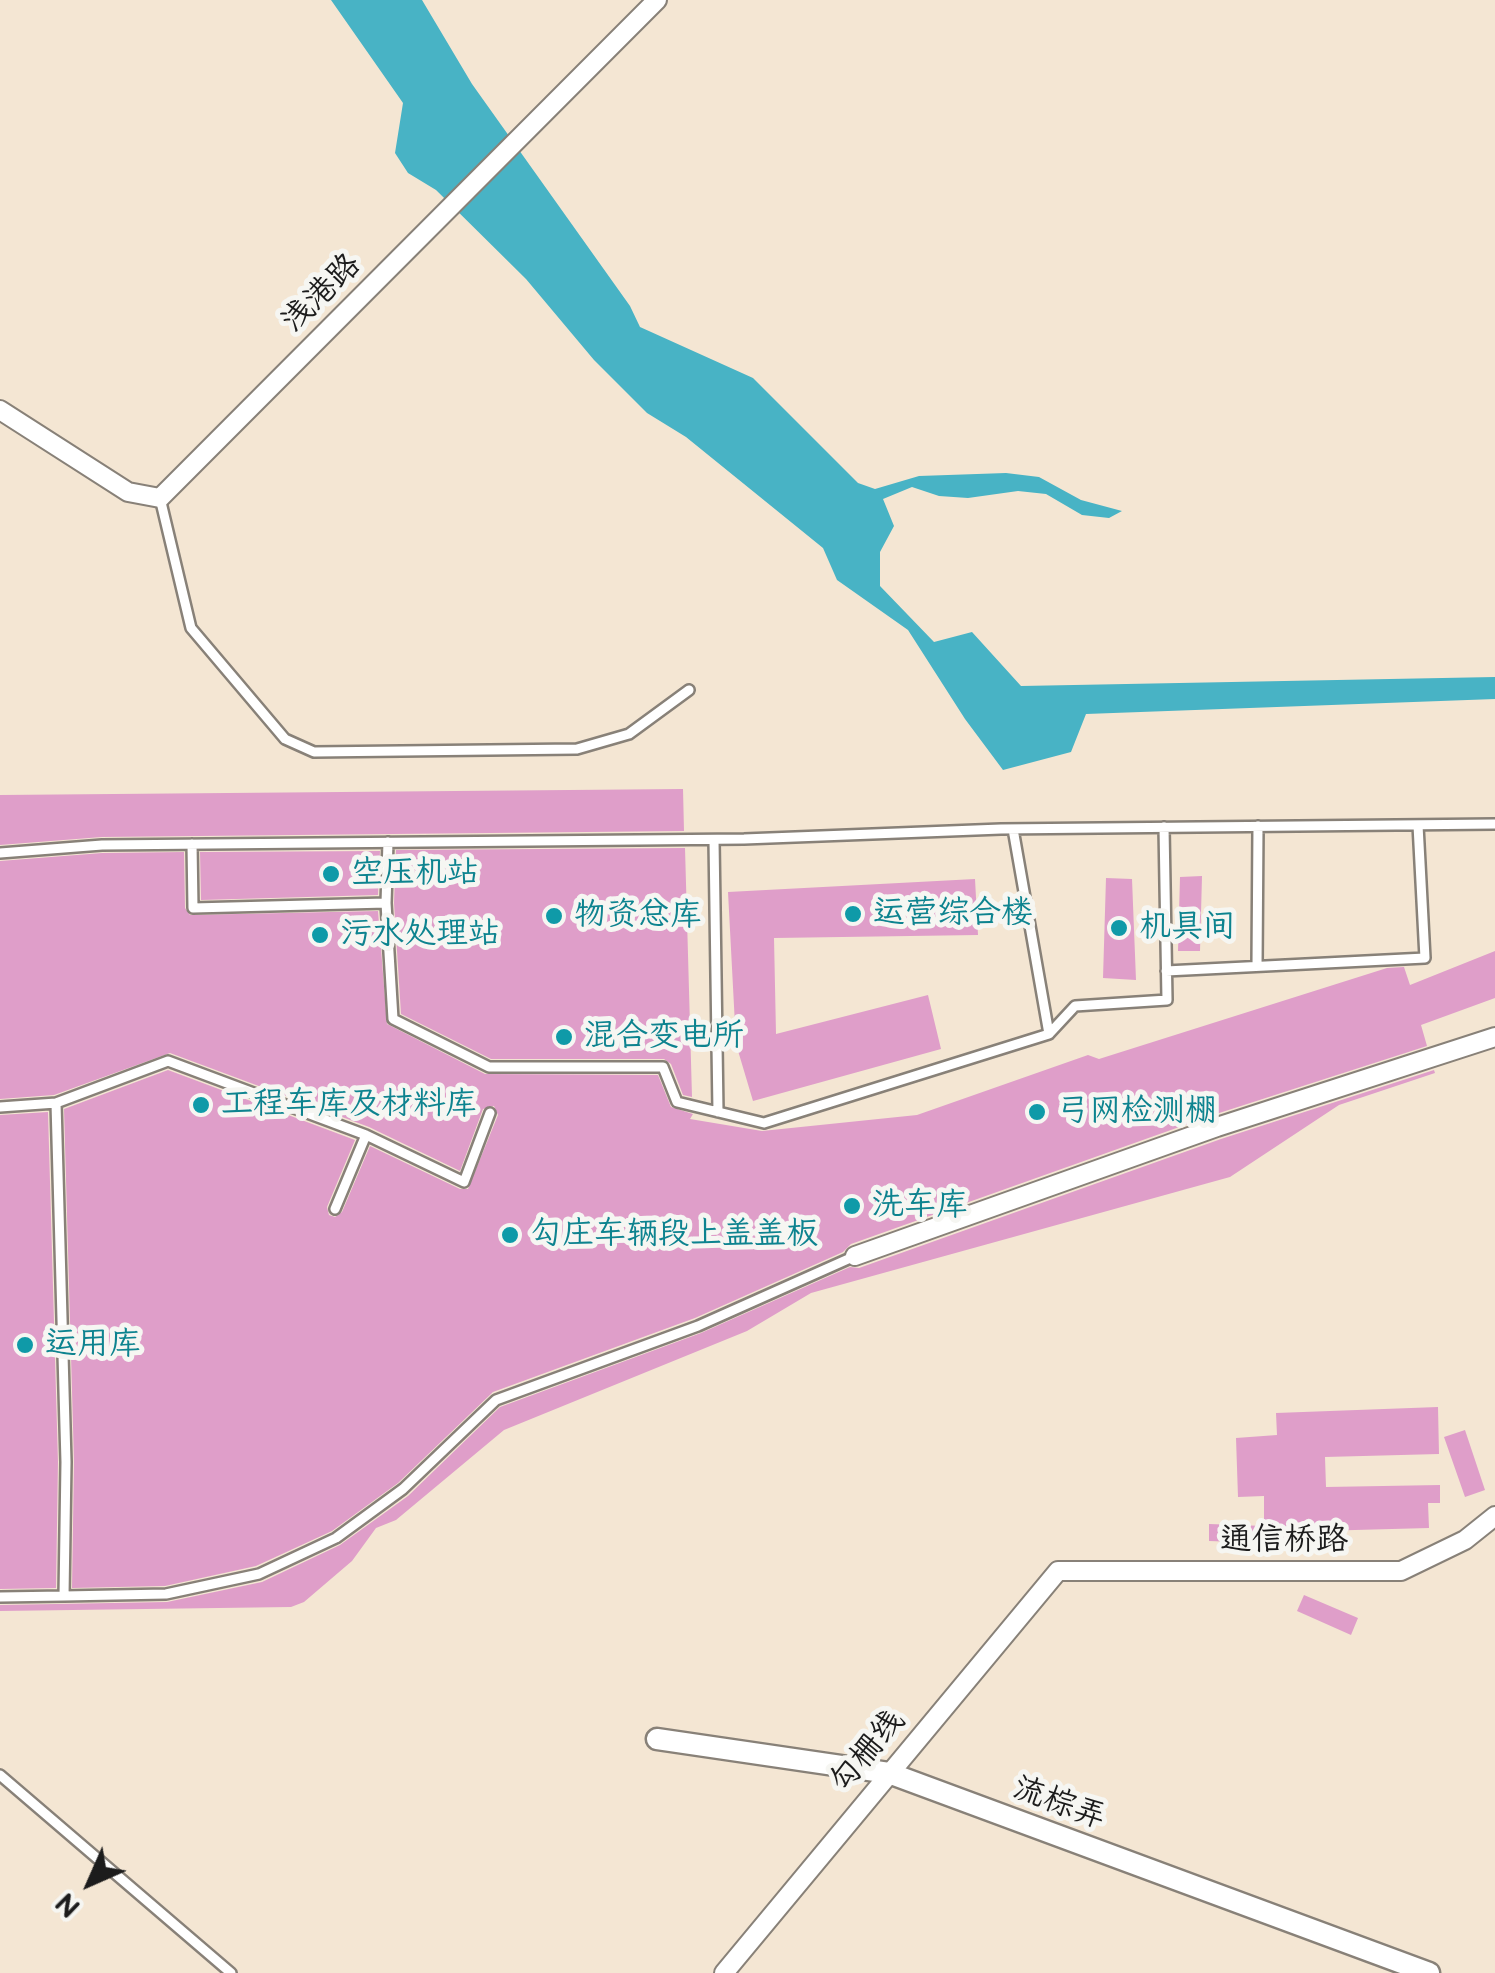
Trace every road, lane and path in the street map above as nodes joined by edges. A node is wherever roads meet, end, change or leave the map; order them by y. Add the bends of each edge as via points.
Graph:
1 (657, 0) edge
2 (0, 410) edge
3 (160, 498) junction
4 (690, 690) dead end
5 (1495, 824) edge
6 (1418, 825) junction
7 (1258, 826) junction
8 (1164, 827) junction
9 (1014, 828) junction
10 (714, 840) junction
11 (388, 842) junction
12 (192, 844) junction
13 (0, 853) edge
14 (386, 903) junction
15 (1257, 966) junction
16 (1166, 970) junction
17 (1050, 1034) junction
18 (1495, 1038) edge
19 (56, 1104) junction
20 (0, 1107) edge
21 (490, 1112) dead end
22 (718, 1112) junction
23 (366, 1135) junction
24 (335, 1209) dead end
25 (855, 1256) joint
26 (1495, 1516) edge
27 (1058, 1571) joint
28 (0, 1596) edge
29 (64, 1596) junction
30 (656, 1740) dead end
31 (889, 1774) junction
32 (0, 1775) edge
33 (1418, 1971) edge
34 (231, 1973) edge
35 (724, 1973) edge

1 - 3 street, 浅港路
2 - 3 street via 128,492
3 - 4 lane via 191,628 285,739 314,752 578,749 628,734
5 - 6 lane
6 - 7 lane
6 - 15 lane via 1426,958
7 - 8 lane
7 - 15 lane
8 - 9 lane
8 - 16 lane
9 - 10 lane
9 - 17 lane
10 - 11 lane
10 - 22 lane
11 - 12 lane
11 - 14 lane
12 - 13 lane
12 - 14 lane via 192,908
14 - 22 lane via 393,1018 490,1066 663,1067 677,1102
15 - 16 lane
16 - 17 lane via 1166,1000 1074,1006
17 - 22 lane via 764,1122
18 - 25 street via 1217,1126
19 - 20 lane
19 - 23 lane via 168,1062
19 - 29 lane
21 - 23 lane via 464,1182
23 - 24 lane
25 - 29 lane via 698,1326 496,1400 403,1489 336,1538 259,1574 166,1594
26 - 27 street, 通信桥路 via 1465,1540 1401,1571
27 - 31 street, 勾栅线
28 - 29 lane
30 - 31 street, 流棕弄
31 - 33 street, 流棕弄
31 - 35 street, 勾栅线
32 - 34 lane

